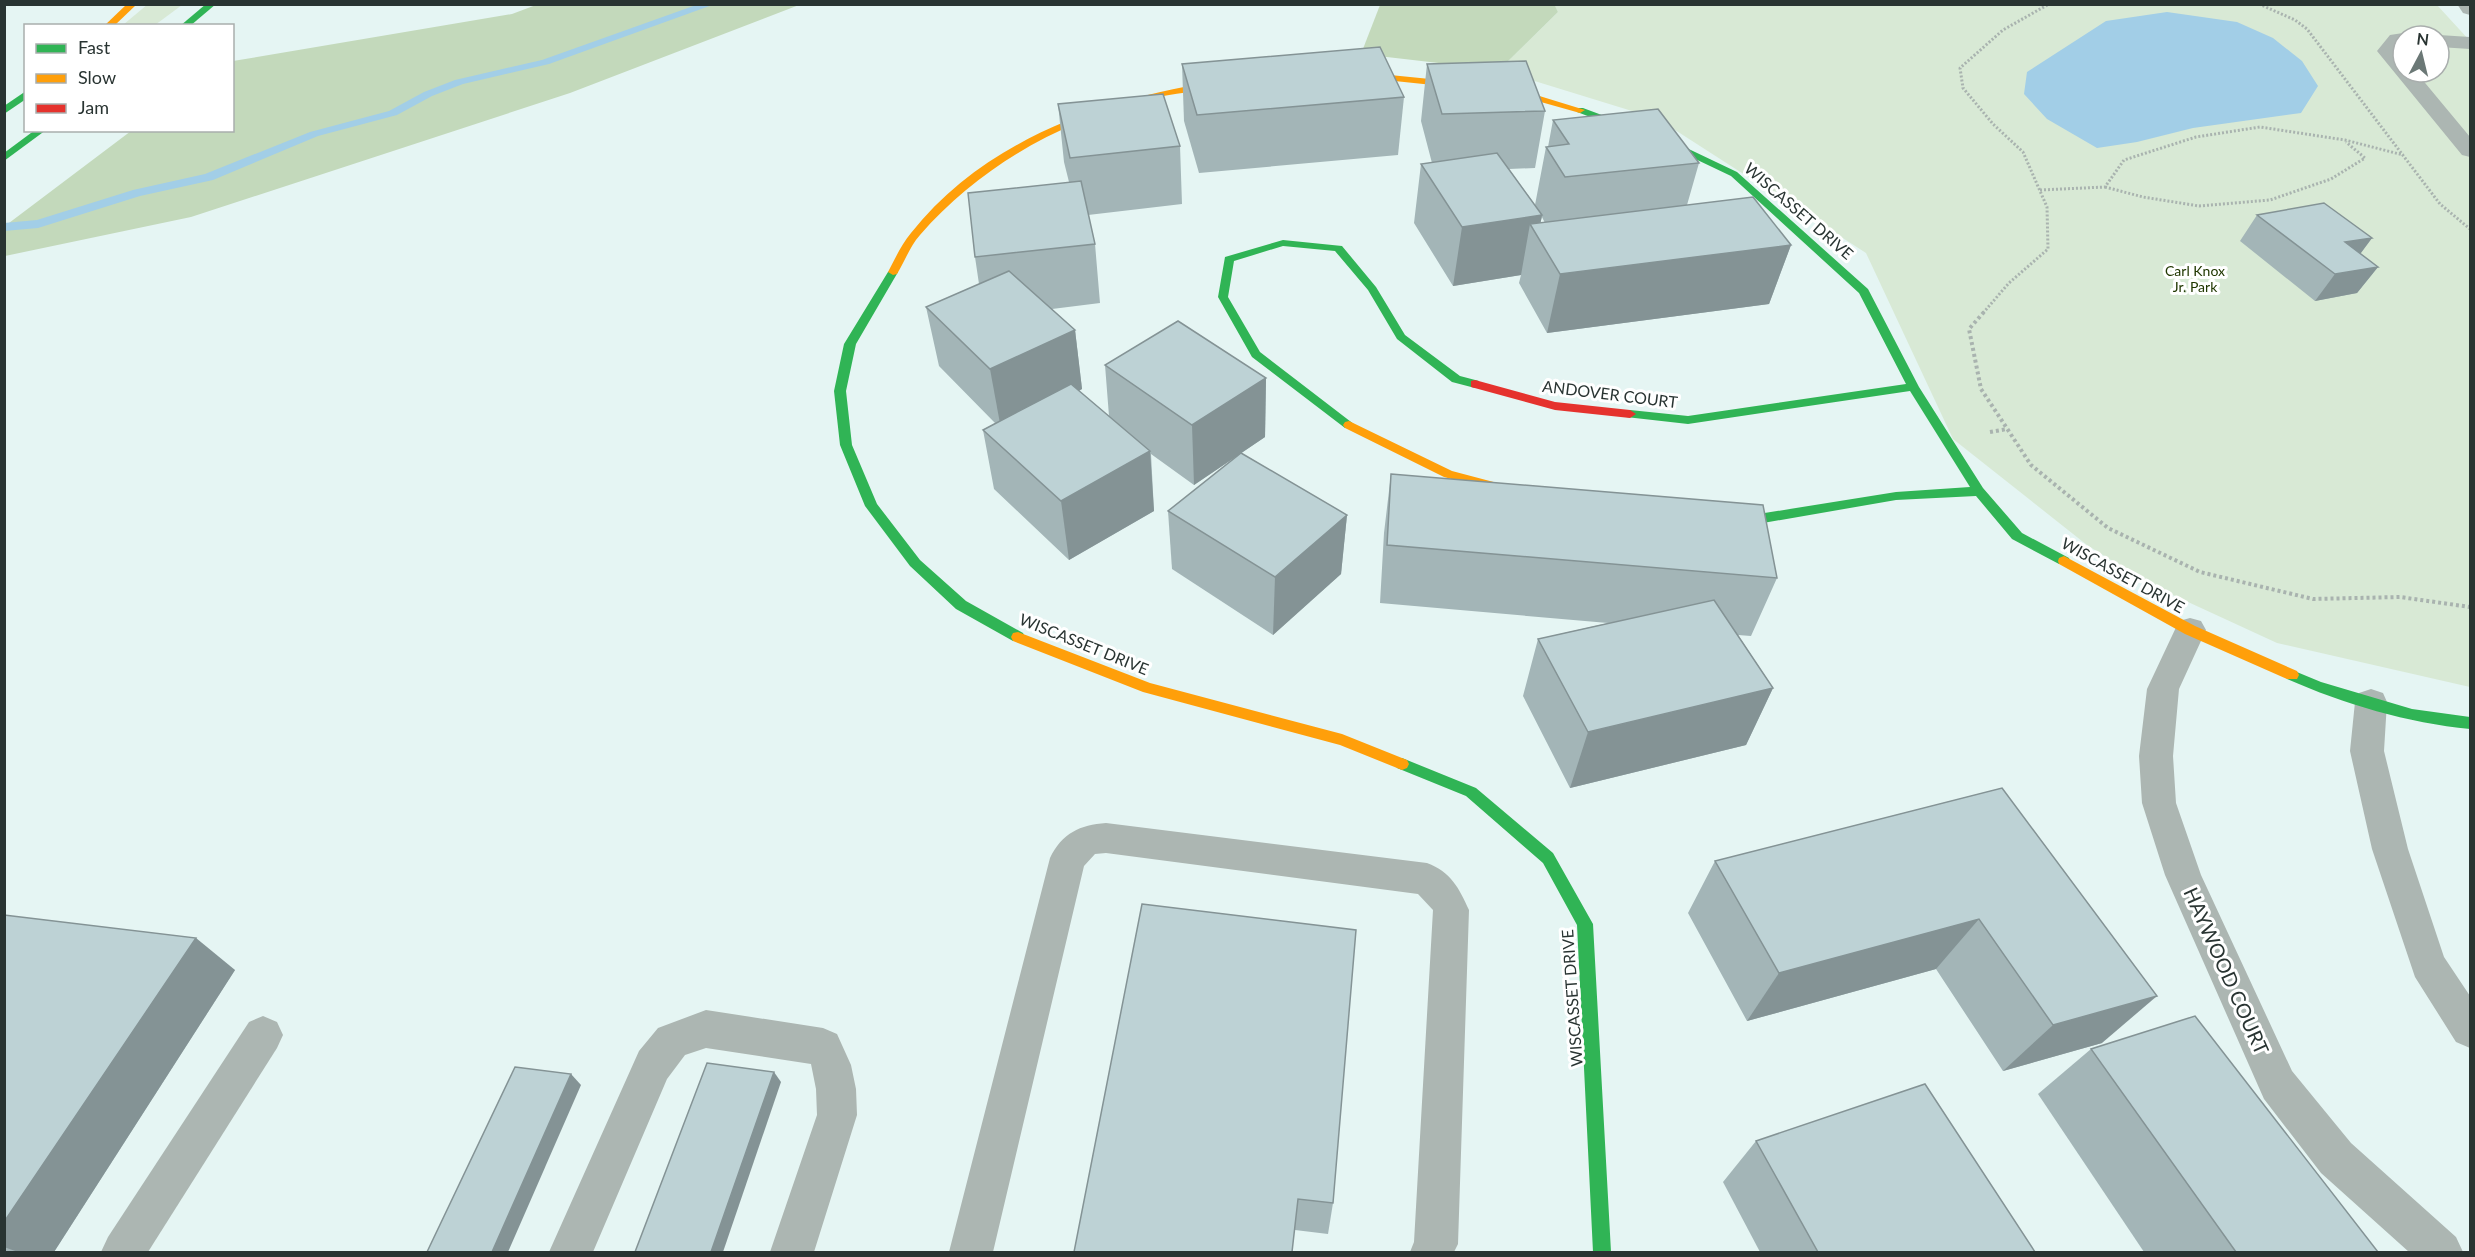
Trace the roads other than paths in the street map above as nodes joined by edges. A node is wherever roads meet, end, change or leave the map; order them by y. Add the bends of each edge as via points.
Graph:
1 (133, 4) edge
2 (212, 4) edge
3 (2467, 4) edge
4 (2470, 9) edge
5 (110, 24) edge
6 (187, 24) edge
7 (2451, 42) edge
8 (2470, 43) edge
9 (1335, 72) edge
10 (1242, 81) edge
11 (2415, 84) edge
12 (24, 96) edge
13 (4, 111) edge
14 (39, 132) edge
15 (2470, 150) edge
16 (4, 158) edge
17 (1913, 387) junction
18 (1979, 491) junction
19 (1534, 497) edge
20 (1701, 519) edge
21 (2190, 630) junction
22 (2371, 702) junction
23 (2470, 723) edge
24 (2470, 1029) edge
25 (263, 1035) dead end
26 (123, 1252) edge
27 (571, 1252) edge
28 (792, 1252) edge
29 (971, 1252) edge
30 (1432, 1252) edge
31 (1602, 1252) edge
32 (2441, 1252) edge

1 - 5 main road
2 - 6 main road
3 - 4 street
7 - 8 lane
9 - 17 main road, WISCASSET DRIVE via 1510,90 1650,135 1734,174 1864,291
10 - 31 main road, WISCASSET DRIVE via 1184,87 1070,122 1000,160 955,193 915,234 850,344 840,391 846,444 871,506 915,563 961,605 1028,642 1148,688 1342,740 1471,792 1548,858 1585,924
11 - 15 lane
12 - 13 main road
14 - 16 main road
17 - 18 main road, WISCASSET DRIVE
17 - 19 main road, ANDOVER COURT via 1688,420 1554,406 1456,379 1401,337 1372,289 1338,248 1283,243 1229,259 1223,297 1256,354 1348,424 1448,474
18 - 20 main road via 1896,496 1746,521
18 - 21 main road, WISCASSET DRIVE via 2017,536
21 - 22 main road, WISCASSET DRIVE via 2317,686
21 - 32 lane, HAYWOOD COURT via 2163,689 2156,756 2159,803 2183,875 2278,1085 2336,1158
22 - 23 main road, WISCASSET DRIVE via 2412,715
22 - 24 lane via 2367,751 2390,849 2428,965
25 - 26 lane
27 - 28 lane via 652,1065 672,1041 706,1029 823,1047 831,1065 837,1115
29 - 30 lane via 1068,858 1086,840 1106,838 1427,879 1443,893 1451,910 1436,1244

